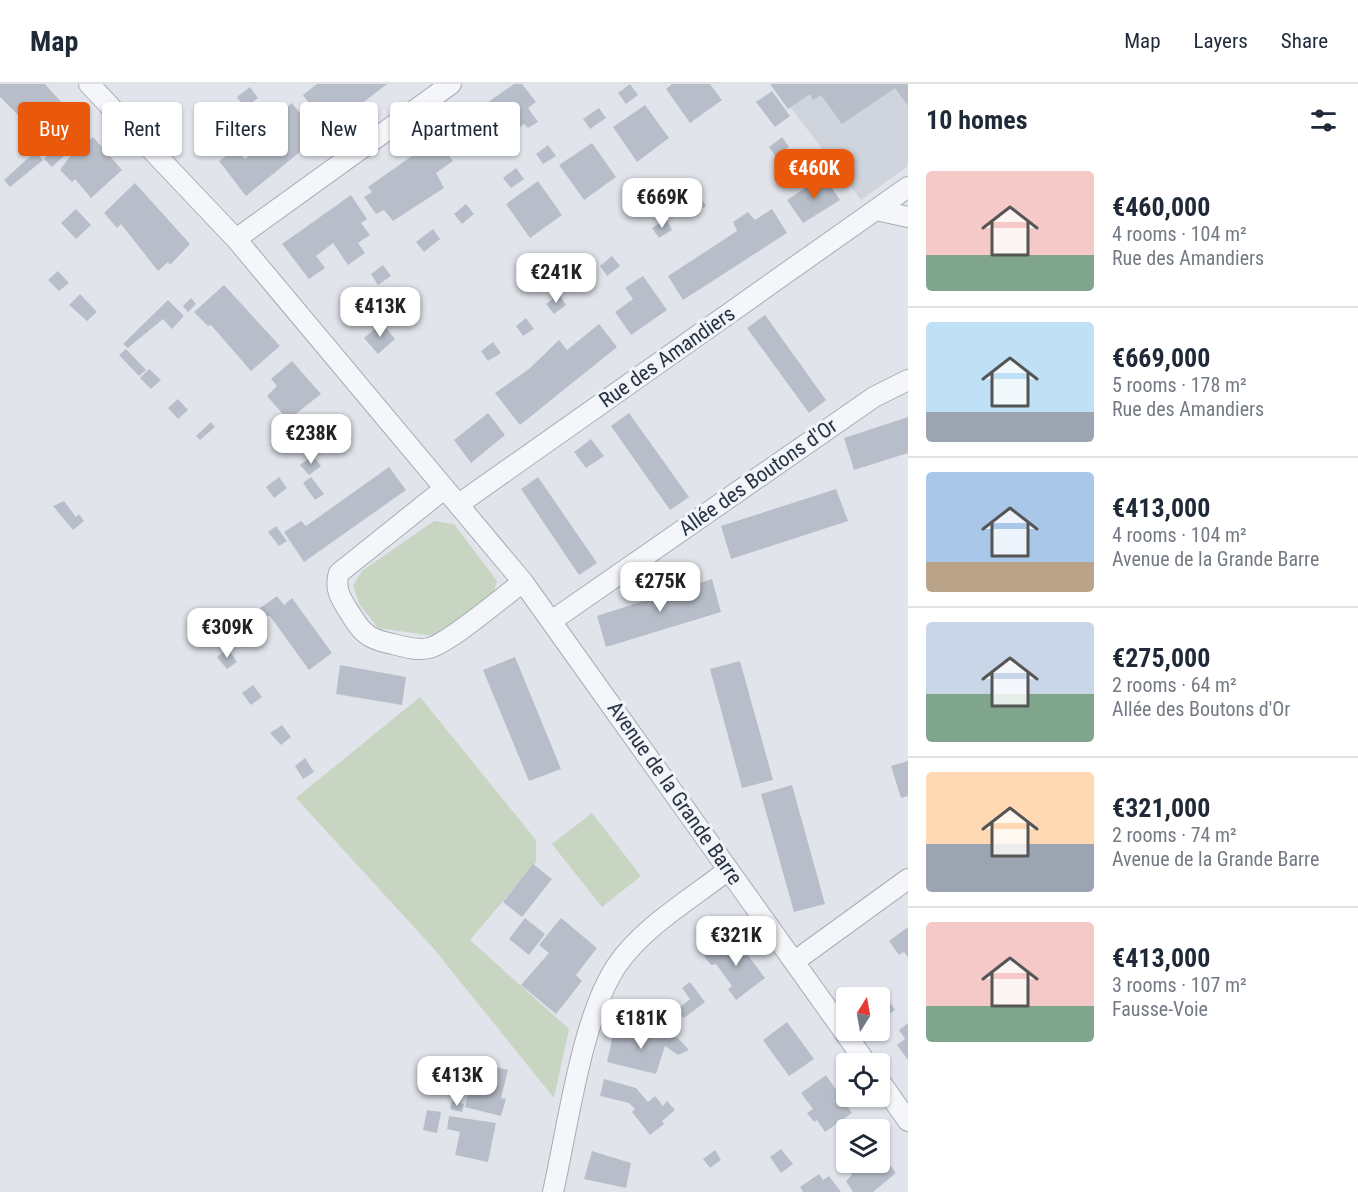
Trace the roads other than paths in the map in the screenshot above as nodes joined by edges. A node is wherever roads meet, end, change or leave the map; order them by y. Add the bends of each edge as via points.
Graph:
1 (89, 84) edge
2 (451, 84) edge
3 (908, 187) edge
4 (876, 210) junction
5 (908, 217) edge
6 (236, 239) junction
7 (908, 380) edge
8 (444, 489) junction
9 (459, 504) junction
10 (523, 582) junction
11 (553, 620) junction
12 (728, 870) junction
13 (908, 879) edge
14 (795, 962) junction
15 (859, 1053) edge
16 (890, 1096) edge
17 (908, 1121) edge
18 (553, 1192) edge

1 - 6 street, Avenue de la Grande Barre
2 - 6 street
3 - 4 street, Rue des Amandiers
4 - 5 street
4 - 9 street, Rue des Amandiers
6 - 8 street, Avenue de la Grande Barre
7 - 11 street, Allée des Boutons d'Or via 874,396
8 - 9 street, Avenue de la Grande Barre
8 - 10 street via 339,573 339,595 362,632 374,640 430,648
9 - 10 street, Avenue de la Grande Barre
10 - 11 street, Avenue de la Grande Barre
11 - 12 street, Avenue de la Grande Barre
12 - 14 street, Avenue de la Grande Barre
12 - 18 street via 641,938 617,965 588,1033
13 - 14 street
14 - 15 street, Avenue de la Grande Barre
16 - 17 street

